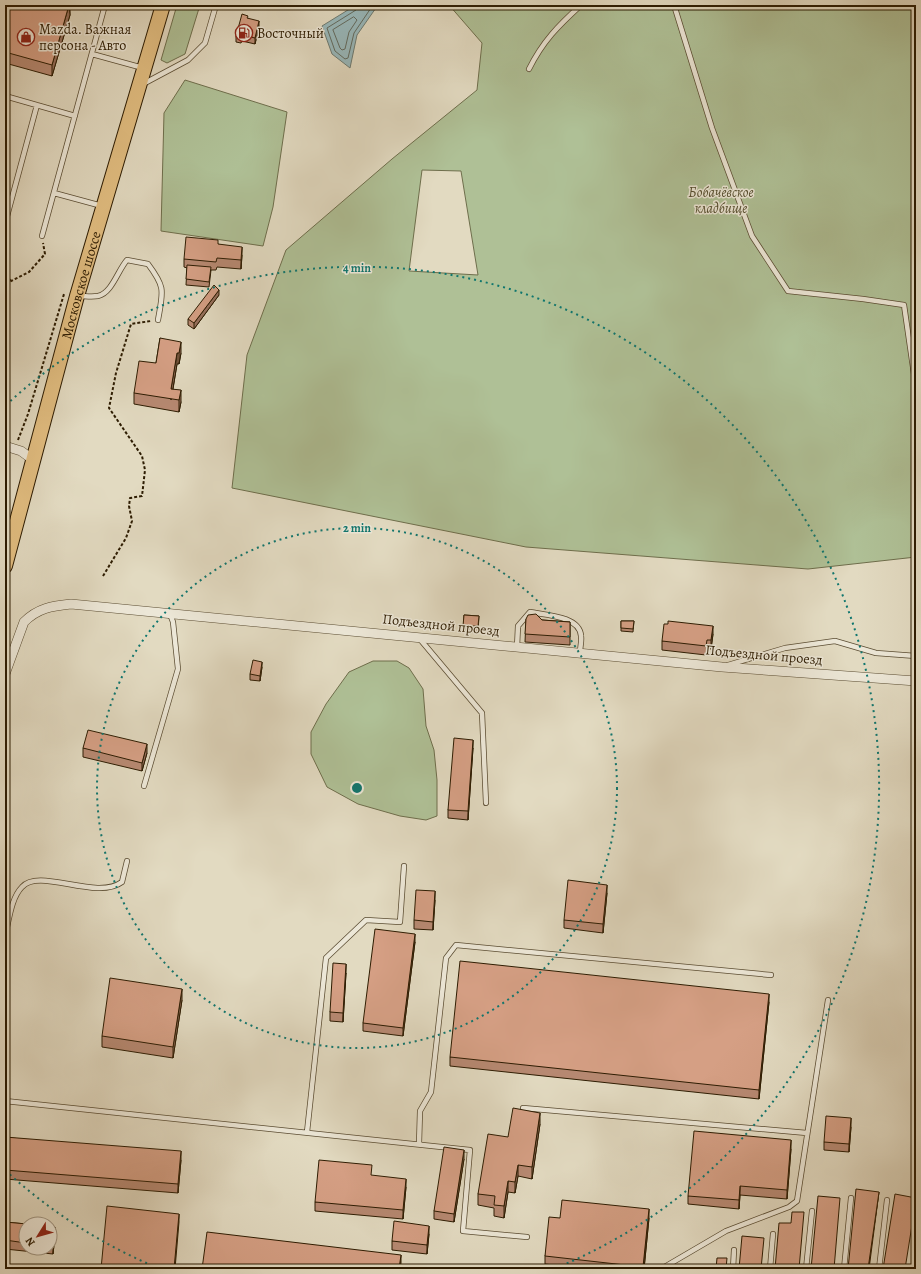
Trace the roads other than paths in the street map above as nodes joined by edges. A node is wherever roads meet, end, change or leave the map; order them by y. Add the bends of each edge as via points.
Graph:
1 (105, 5) edge
2 (163, 5) edge
3 (216, 5) edge
4 (582, 5) edge
5 (674, 5) edge
6 (92, 54) junction
7 (145, 68) junction
8 (529, 70) dead end
9 (140, 86) junction
10 (5, 96) edge
11 (37, 105) junction
12 (75, 116) junction
13 (54, 193) junction
14 (104, 206) junction
15 (6, 220) edge
16 (42, 236) road end
17 (71, 292) junction
18 (158, 320) road end
19 (916, 388) edge
20 (5, 446) edge
21 (32, 459) junction
22 (5, 566) edge
23 (170, 614) junction
24 (416, 636) junction
25 (517, 647) junction
26 (580, 652) junction
27 (916, 656) edge
28 (722, 666) junction
29 (5, 674) edge
30 (916, 682) edge
31 (144, 786) dead end
32 (486, 803) dead end
33 (127, 862) dead end
34 (404, 866) dead end
35 (5, 936) edge
36 (771, 974) dead end
37 (828, 1000) dead end
38 (5, 1101) edge
39 (523, 1108) edge
40 (307, 1132) junction
41 (807, 1133) junction
42 (419, 1144) junction
43 (851, 1198) dead end
44 (886, 1200) dead end
45 (812, 1211) dead end
46 (773, 1234) dead end
47 (527, 1237) dead end
48 (734, 1250) dead end
49 (916, 1265) edge
50 (661, 1269) edge
51 (733, 1269) edge
52 (770, 1269) edge
53 (806, 1269) edge
54 (844, 1269) edge
55 (879, 1269) edge
56 (916, 1269) edge

1 - 6 lane
2 - 7 main road, Московское шоссе
3 - 9 lane via 205,43 188,60
4 - 8 lane via 540,48
5 - 19 lane via 712,128 752,236 788,291 863,298 904,305
6 - 7 lane
6 - 12 lane
7 - 9 main road, Московское шоссе
9 - 14 main road, Московское шоссе
10 - 11 lane
11 - 12 lane
11 - 15 lane
12 - 13 lane
13 - 14 lane
13 - 16 lane
14 - 17 main road, Московское шоссе
17 - 18 lane via 100,296 108,290 127,260 148,264 163,290
17 - 21 main road, Московское шоссе
20 - 21 street via 20,451
21 - 22 main road, Московское шоссе
23 - 24 street, Подъездной проезд
23 - 29 street, Подъездной проезд via 71,604 44,607 24,622
23 - 31 lane via 178,669
24 - 25 street, Подъездной проезд
24 - 32 lane via 482,713
25 - 26 street, Подъездной проезд
25 - 26 lane via 518,626 530,612 567,620 577,626 582,635
26 - 28 street, Подъездной проезд
27 - 28 lane via 876,653 835,641 785,648
28 - 30 street, Подъездной проезд
33 - 35 lane via 122,882 116,887 103,889 34,880 22,886 15,899
34 - 40 lane via 400,922 366,920 326,958
36 - 42 lane via 456,945 446,958 431,1092 420,1111
37 - 41 lane
38 - 40 lane
39 - 41 lane
40 - 42 lane
41 - 50 lane via 797,1201 789,1207 726,1231
42 - 47 lane via 470,1150 462,1231
43 - 54 lane
44 - 55 lane
45 - 53 lane
46 - 52 lane
48 - 51 lane
49 - 56 lane

